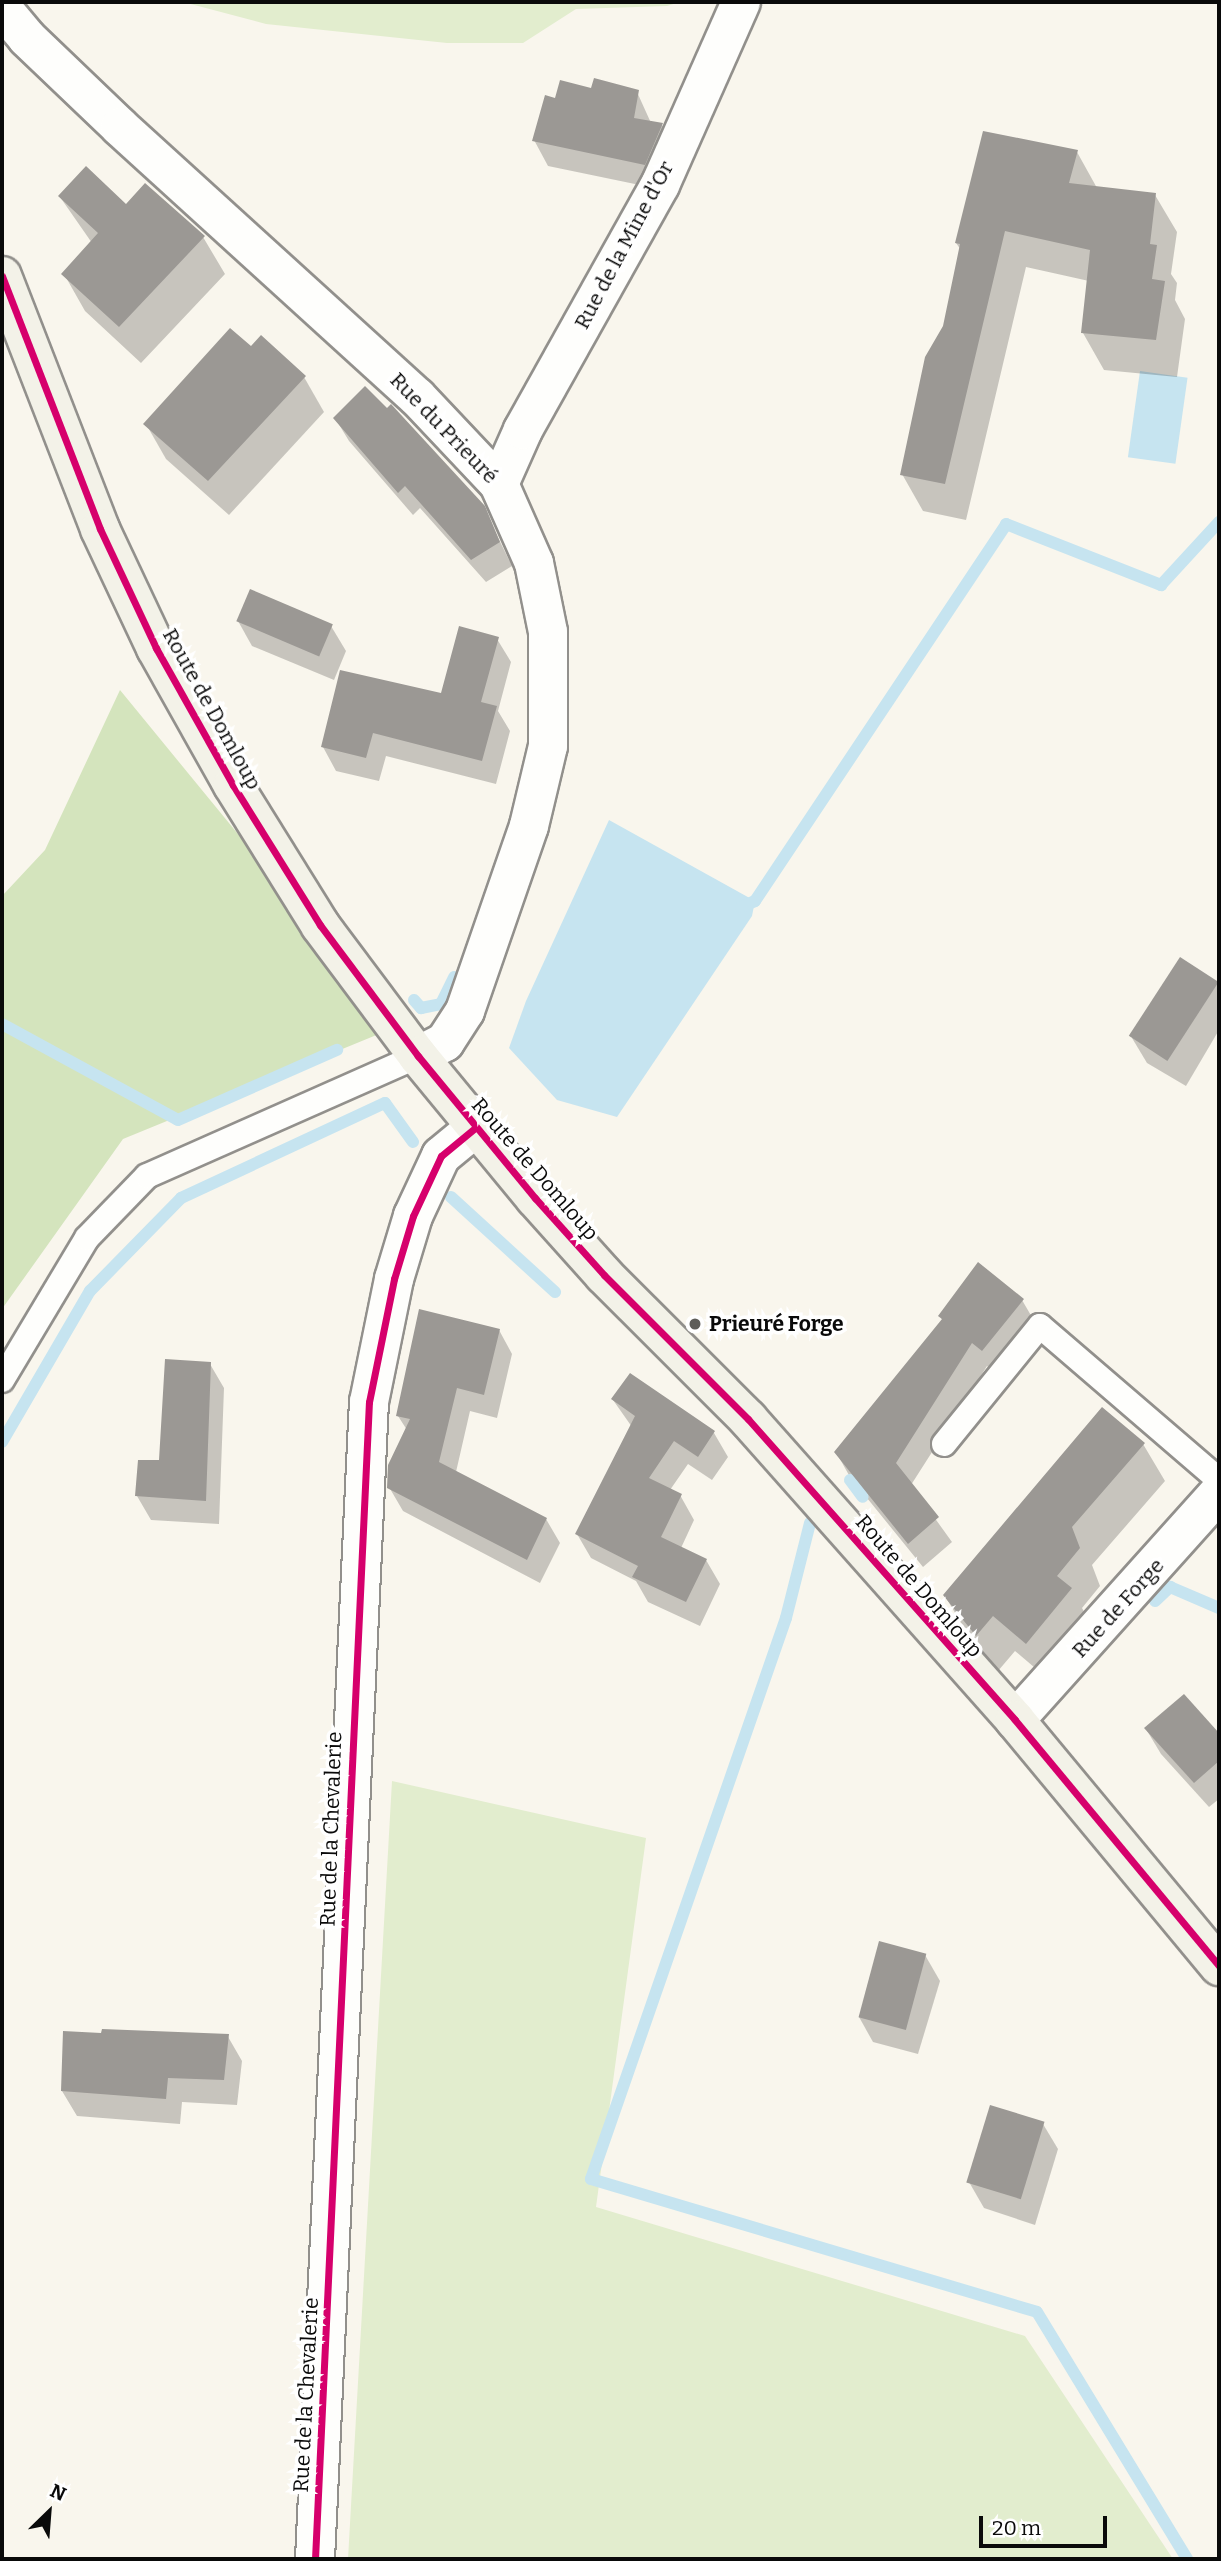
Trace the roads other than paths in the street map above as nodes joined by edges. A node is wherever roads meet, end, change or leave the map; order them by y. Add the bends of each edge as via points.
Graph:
1 (741, 2) edge
2 (2, 8) edge
3 (2, 276) edge
4 (499, 484) junction
5 (418, 1056) junction
6 (475, 1128) junction
7 (2, 1380) edge
8 (944, 1444) dead end
9 (1219, 1480) edge
10 (1219, 1493) edge
11 (1015, 1720) junction
12 (1219, 1966) edge
13 (315, 2559) edge

1 - 4 street, Rue de la Mine d'Or via 660,185 523,429
2 - 4 street, Rue du Prieuré via 120,127 417,397
3 - 5 street, Route de Domloup via 100,528 156,648 233,785 320,925
4 - 5 street, Rue du Prieuré via 534,563 548,632 548,746 529,826 465,1011 445,1042
5 - 6 street, Route de Domloup
5 - 7 lane via 147,1176 87,1238
6 - 11 street, Route de Domloup via 604,1275 748,1419
6 - 13 street, Rue de la Chevalerie via 441,1156 413,1216 394,1279 369,1402
8 - 9 lane via 1040,1326
10 - 11 street, Rue de Forge
11 - 12 street, Route de Domloup

